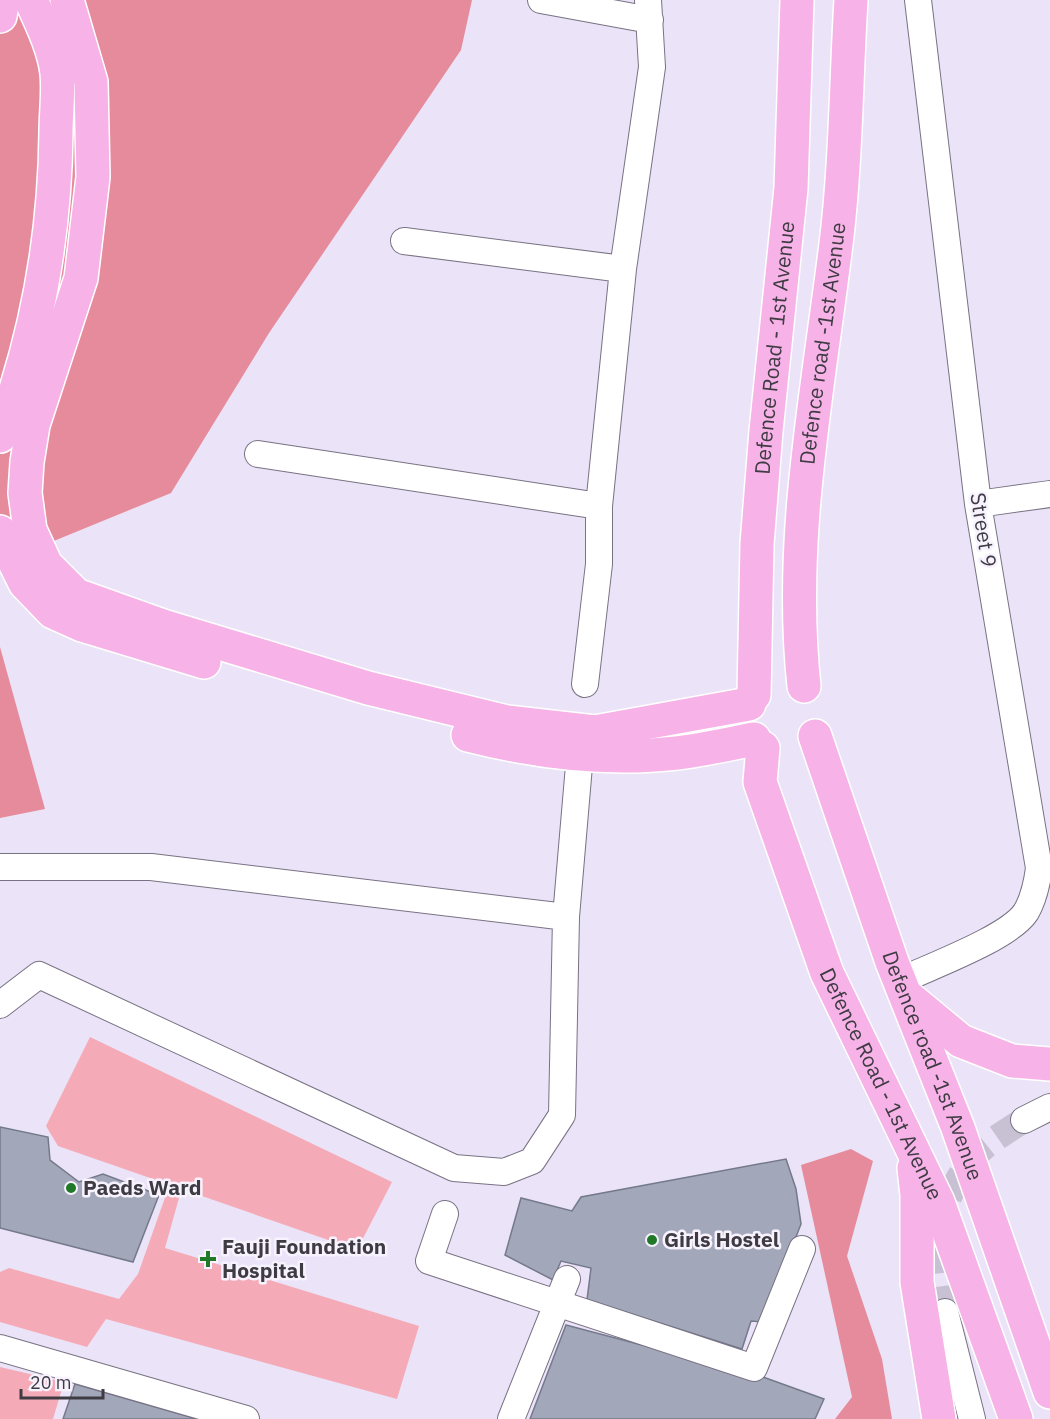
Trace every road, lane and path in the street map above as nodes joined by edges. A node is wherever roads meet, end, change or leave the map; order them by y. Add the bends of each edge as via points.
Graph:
1 (3, 0) edge
2 (31, 0) edge
3 (67, 0) edge
4 (541, 0) edge
5 (797, 0) edge
6 (851, 0) edge
7 (918, 0) edge
8 (649, 10) edge
9 (0, 16) edge
10 (404, 240) dead end
11 (623, 269) junction
12 (0, 436) edge
13 (258, 454) dead end
14 (1050, 494) edge
15 (978, 504) junction
16 (599, 506) junction
17 (0, 531) edge
18 (585, 684) dead end
19 (804, 686) junction
20 (752, 699) junction
21 (815, 736) junction
22 (759, 743) junction
23 (580, 753) junction
24 (0, 867) edge
25 (566, 917) junction
26 (903, 988) junction
27 (0, 1005) edge
28 (1050, 1064) edge
29 (1050, 1107) edge
30 (1024, 1120) tunnel mouth
31 (911, 1144) junction
32 (445, 1214) dead end
33 (802, 1249) dead end
34 (567, 1279) dead end
35 (556, 1305) junction
36 (945, 1312) tunnel mouth
37 (0, 1348) edge
38 (1050, 1392) edge
39 (246, 1419) edge
40 (511, 1419) edge
41 (939, 1419) edge
42 (972, 1419) edge
43 (1016, 1419) edge

1 - 9 main road
2 - 12 main road via 57,72 55,188 40,303 17,390
3 - 20 main road via 91,82 93,177 81,278 33,426 27,462 25,493 30,530 46,565 76,595 163,626 368,688 507,722 595,732
4 - 8 street
5 - 20 main road, Defence Road - 1st Avenue via 791,188 757,544
6 - 19 main road, Defence road -1st Avenue via 836,241 802,507 800,647
7 - 15 street, Street 9
8 - 11 street via 652,67
10 - 11 street
11 - 16 street
13 - 16 street
14 - 15 street
15 - 26 street, Street 9 via 1039,868 1036,890 1025,913 1009,930
16 - 18 street via 599,564
17 - 23 main road via 25,583 53,612 82,625 344,704 518,748
19 - 20 main road via 775,681
19 - 21 main road, Defence road -1st Avenue via 820,709
20 - 22 main road via 746,716
21 - 22 main road via 808,745 786,754 774,753
21 - 26 main road, Defence road -1st Avenue
22 - 23 main road via 677,753
22 - 31 main road, Defence Road - 1st Avenue via 760,782 827,973
23 - 25 street
24 - 25 street via 151,867
25 - 27 street via 562,1115 532,1161 504,1172 454,1168 39,975
26 - 28 main road via 961,1041 1012,1061
26 - 38 main road, Defence road -1st Avenue via 958,1128
29 - 30 street
31 - 41 main road via 917,1195 917,1282
31 - 43 main road, Defence Road - 1st Avenue via 938,1202
32 - 35 street via 429,1261
33 - 35 street via 754,1368
34 - 35 street
35 - 40 street
36 - 42 street
37 - 39 street

